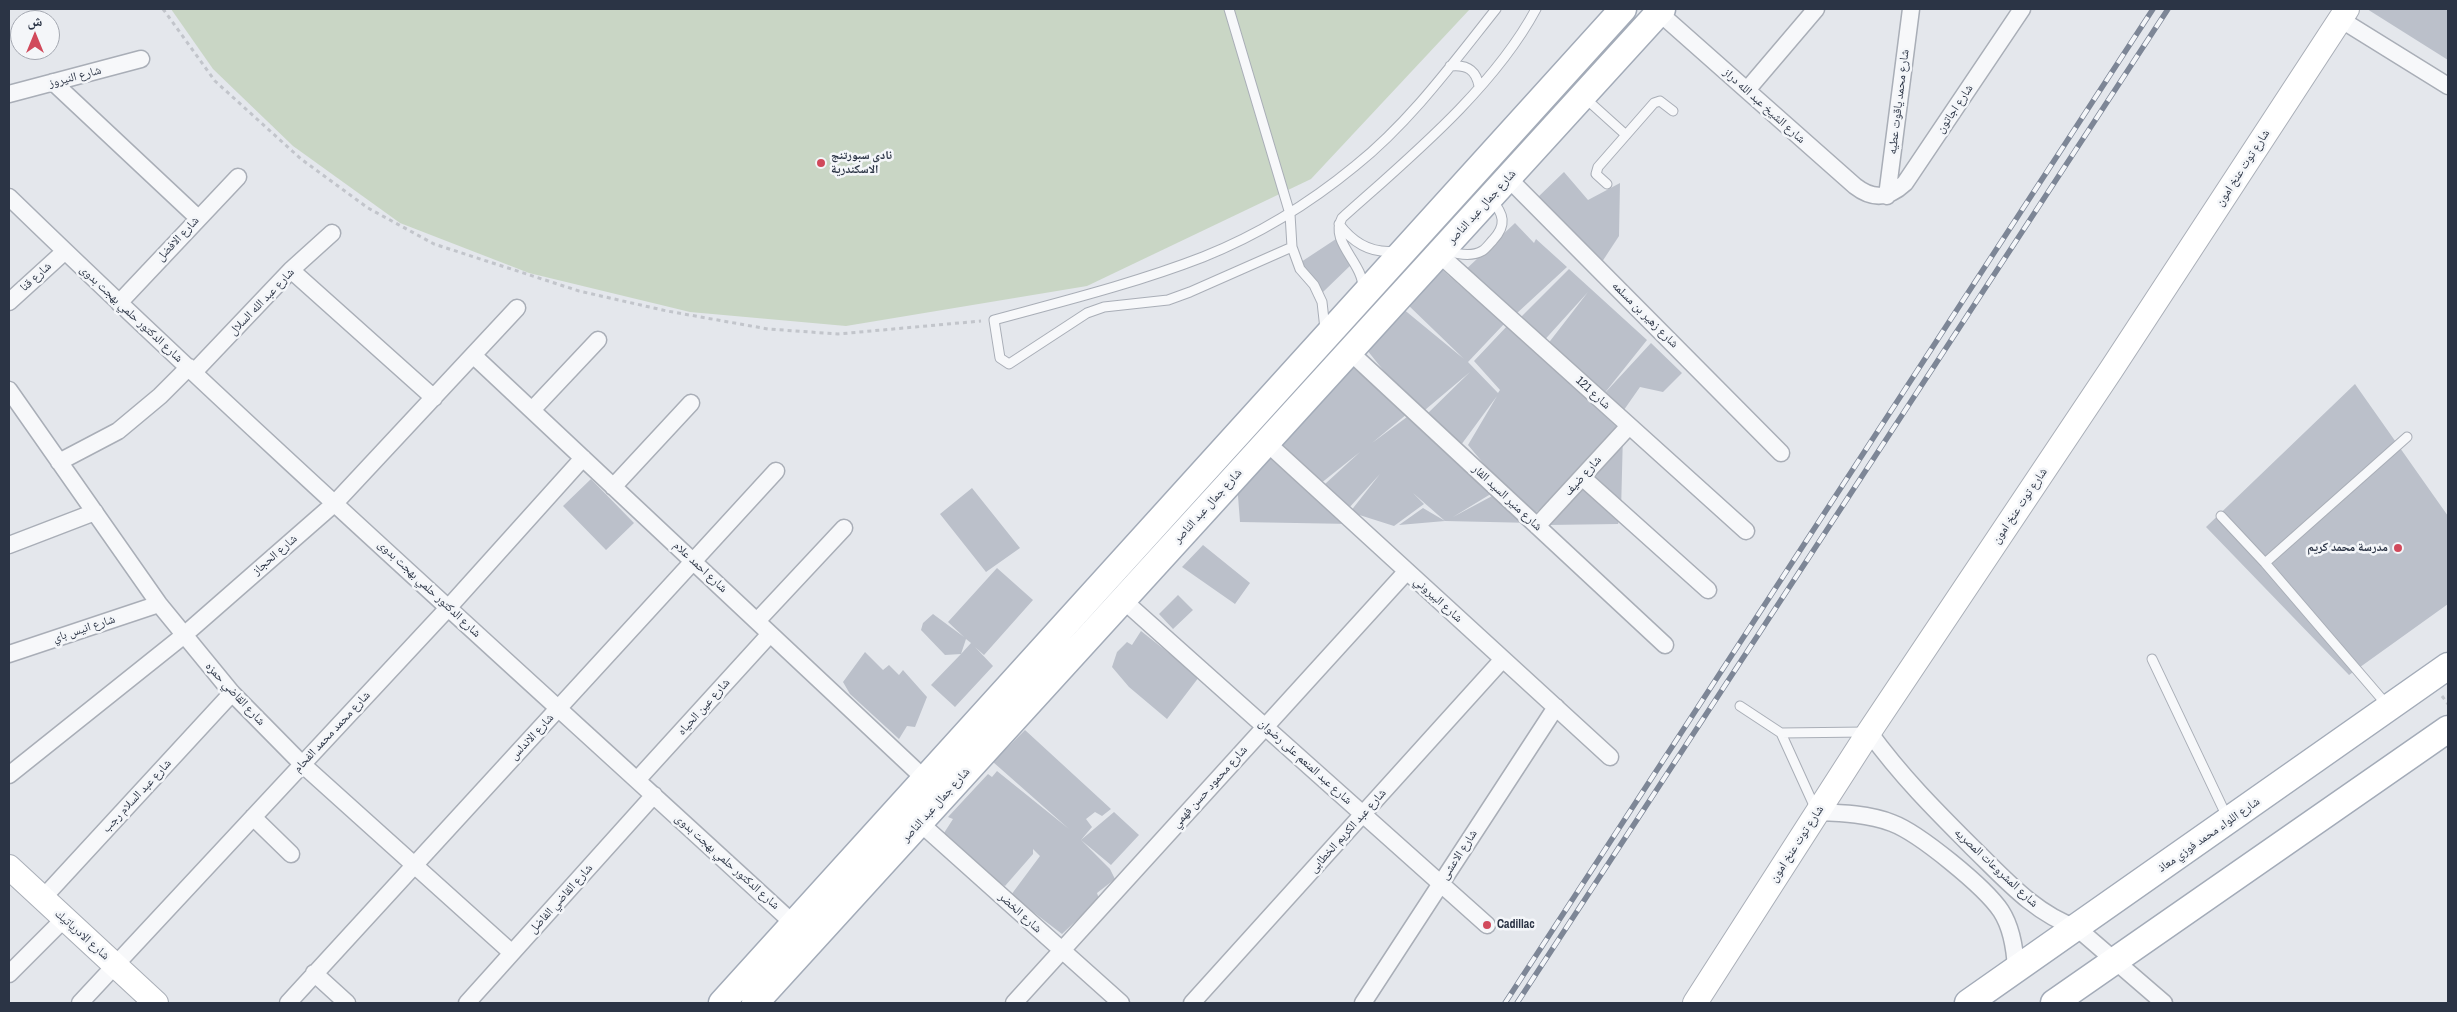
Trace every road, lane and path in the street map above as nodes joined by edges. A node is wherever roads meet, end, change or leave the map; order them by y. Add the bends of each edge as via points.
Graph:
1 (163, 9) edge
2 (1229, 9) edge
3 (1496, 9) edge
4 (1536, 9) edge
5 (1623, 9) edge
6 (1816, 9) edge
7 (1911, 9) edge
8 (2022, 9) edge
9 (1658, 10) edge
10 (2344, 14) edge
11 (141, 59) dead end
12 (1450, 66) junction
13 (53, 82) junction
14 (1479, 86) junction
15 (2448, 86) edge
16 (1747, 90) junction
17 (9, 94) edge
18 (1582, 96) junction
19 (1673, 111) dead end
20 (1626, 135) junction
21 (238, 177) dead end
22 (1508, 178) junction
23 (1606, 184) dead end
24 (1882, 196) junction
25 (9, 197) edge
26 (1290, 214) junction
27 (198, 218) junction
28 (1339, 224) junction
29 (332, 233) dead end
30 (1292, 247) junction
31 (1406, 248) junction
32 (64, 252) junction
33 (1442, 252) junction
34 (291, 270) junction
35 (1363, 295) junction
36 (9, 302) edge
37 (119, 302) junction
38 (517, 308) dead end
39 (1383, 313) junction
40 (994, 320) junction
41 (1324, 339) junction
42 (598, 340) dead end
43 (1349, 351) junction
44 (473, 355) junction
45 (191, 370) junction
46 (9, 390) edge
47 (434, 398) junction
48 (691, 402) dead end
49 (532, 410) junction
50 (1629, 426) junction
51 (2407, 437) dead end
52 (1266, 442) junction
53 (1782, 453) dead end
54 (583, 458) junction
55 (59, 462) junction
56 (776, 471) dead end
57 (1582, 477) junction
58 (613, 487) junction
59 (335, 503) junction
60 (95, 512) junction
61 (2221, 516) dead end
62 (1537, 526) junction
63 (844, 528) dead end
64 (1746, 531) dead end
65 (9, 545) edge
66 (693, 561) junction
67 (2265, 563) junction
68 (1407, 571) junction
69 (1708, 590) dead end
70 (1123, 600) junction
71 (159, 604) junction
72 (449, 607) junction
73 (757, 621) junction
74 (770, 634) junction
75 (183, 636) junction
76 (1665, 645) dead end
77 (9, 654) edge
78 (1503, 659) junction
79 (2152, 659) dead end
80 (2448, 666) edge
81 (232, 693) junction
82 (1740, 706) dead end
83 (1556, 707) junction
84 (2389, 707) junction
85 (558, 708) junction
86 (1265, 726) junction
87 (2448, 729) edge
88 (1869, 732) junction
89 (1781, 733) junction
90 (1610, 757) dead end
91 (302, 764) junction
92 (9, 775) edge
93 (637, 780) junction
94 (926, 780) junction
95 (654, 795) junction
96 (1817, 812) junction
97 (1363, 814) junction
98 (252, 817) junction
99 (2229, 821) junction
100 (920, 823) junction
101 (291, 854) dead end
102 (414, 865) junction
103 (9, 867) edge
104 (1441, 884) junction
105 (42, 899) junction
106 (64, 919) junction
107 (794, 924) junction
108 (1487, 925) dead end
109 (2077, 928) junction
110 (1062, 950) junction
111 (512, 953) junction
112 (2114, 962) junction
113 (115, 965) junction
114 (2016, 969) junction
115 (314, 973) junction
116 (9, 974) edge
117 (80, 1003) edge
118 (156, 1003) edge
119 (288, 1003) edge
120 (347, 1003) edge
121 (467, 1003) edge
122 (722, 1003) edge
123 (755, 1003) edge
124 (1014, 1003) edge
125 (1121, 1003) edge
126 (1192, 1003) edge
127 (1363, 1003) edge
128 (1695, 1003) edge
129 (1968, 1003) edge
130 (2054, 1003) edge
131 (2164, 1003) edge

1 - 40 path via 215,81 301,159 368,208 434,244 579,291 768,329 838,334
2 - 26 lane
3 - 12 lane
4 - 14 lane via 1507,54
5 - 31 main road, شارع جمال عبد الناصر
6 - 16 street
7 - 24 street, شارع محمد ياقوت عطيه
8 - 24 street, شارع اجاتون via 1904,183
9 - 16 street, شارع الشيخ عبد الله دراز
9 - 18 main road, شارع جمال عبد الناصر
10 - 15 street
10 - 88 street, شارع توت عنخ امون
11 - 13 street, شارع النيروز
12 - 14 lane via 1461,64 1470,68 1477,76
12 - 26 lane via 1406,118 1356,166
13 - 17 street, شارع النيروز
13 - 27 street
14 - 28 lane via 1431,138
16 - 24 street, شارع الشيخ عبد الله دراز via 1855,186 1866,194
18 - 20 lane
18 - 22 main road, شارع جمال عبد الناصر
19 - 20 lane via 1663,102 1656,101
20 - 23 lane via 1596,170
21 - 27 street, شارع الافضل
22 - 33 main road, شارع جمال عبد الناصر
22 - 53 street, شارع زهير بن مسلمه
25 - 32 street, شارع الدكتور حلمي بهجت بدوى
26 - 30 lane
26 - 40 lane via 1204,256 1101,291
27 - 37 street, شارع الافضل
28 - 31 lane via 1356,243 1381,251
28 - 35 lane via 1339,237 1360,271
29 - 34 street, شارع عبد الله السلال
30 - 40 lane via 1168,300 1104,307 1087,313 1009,364 1000,358
30 - 41 lane via 1300,269 1314,285 1322,302 1326,320
31 - 35 main road, شارع جمال عبد الناصر
32 - 36 street, شارع قنا
32 - 37 street, شارع الدكتور حلمي بهجت بدوى
33 - 39 main road, شارع جمال عبد الناصر
33 - 50 street, شارع 121
34 - 45 street, شارع عبد الله السلال
34 - 47 street
35 - 39 main road
35 - 41 main road, شارع جمال عبد الناصر
37 - 45 street, شارع الدكتور حلمي بهجت بدوى
38 - 44 street, شارع الحجاز
39 - 43 main road, شارع جمال عبد الناصر
41 - 94 main road, شارع جمال عبد الناصر
42 - 49 street
43 - 52 main road, شارع جمال عبد الناصر
43 - 62 street, شارع منير السيد الفار
44 - 47 street, شارع الحجاز
44 - 49 street, شارع احمد علام
45 - 55 street, شارع عبد الله السلال via 118,431
45 - 59 street, شارع الدكتور حلمي بهجت بدوى
46 - 55 street, شارع القاضي حمزه
47 - 59 street, شارع الحجاز
48 - 58 street
49 - 54 street, شارع احمد علام
50 - 57 street, شارع ضيف
50 - 64 street, شارع 121
51 - 67 lane
52 - 68 street, شارع البيروني
52 - 70 main road, شارع جمال عبد الناصر
54 - 58 street, شارع احمد علام
54 - 72 street, شارع محمد محمد الفحام
55 - 60 street, شارع القاضي حمزه
56 - 66 street, شارع الاندلس
57 - 62 street, شارع ضيف
57 - 69 street
58 - 66 street, شارع احمد علام
59 - 72 street, شارع الدكتور حلمي بهجت بدوى
59 - 75 street, شارع الحجاز
60 - 65 street
60 - 71 street, شارع القاضي حمزه
61 - 67 lane
62 - 76 street, شارع منير السيد الفار
63 - 73 street
66 - 73 street, شارع احمد علام
66 - 85 street, شارع الاندلس
67 - 84 lane
68 - 78 street, شارع البيروني
68 - 86 street, شارع محمود حسن فهمي
70 - 86 street, شارع عبد المنعم على رضوان
70 - 100 main road, شارع جمال عبد الناصر
71 - 75 street, شارع القاضي حمزه
71 - 77 street, شارع انيس باي
72 - 85 street, شارع الدكتور حلمي بهجت بدوى
72 - 91 street, شارع محمد محمد الفحام
73 - 74 street, شارع احمد علام
74 - 93 street, شارع عين الحياه
74 - 94 street, شارع احمد علام
75 - 81 street, شارع القاضي حمزه
75 - 92 street, شارع الحجاز
78 - 83 street, شارع البيروني
78 - 97 street, شارع عبد الكريم الخطابى
79 - 99 lane
80 - 84 main road, شارع اللواء محمد فوزي معاذ
81 - 91 street, شارع القاضي حمزه
81 - 105 street, شارع عبد السلام رجب
82 - 89 lane
83 - 90 street, شارع البيروني
83 - 104 street, شارع الاعشى
84 - 99 main road, شارع اللواء محمد فوزي معاذ
85 - 93 street, شارع الدكتور حلمي بهجت بدوى
85 - 102 street, شارع الاندلس
86 - 97 street, شارع عبد المنعم على رضوان
86 - 110 street, شارع محمود حسن فهمي
87 - 112 main road
88 - 89 lane
88 - 96 street, شارع توت عنخ امون
88 - 109 street, شارع المشروعات المصريه via 1915,790 2029,902 2060,922
89 - 96 lane
91 - 98 street, شارع محمد محمد الفحام
91 - 102 street, شارع القاضي حمزه
93 - 95 street, شارع الدكتور حلمي بهجت بدوى
94 - 107 main road, شارع جمال عبد الناصر
95 - 107 street, شارع الدكتور حلمي بهجت بدوى
95 - 111 street, شارع القاضي الفاضل
96 - 114 street, شارع المشروعات المصريه via 1865,816 1912,831 1989,896 2002,912 2015,948
96 - 128 street, شارع توت عنخ امون
97 - 104 street, شارع عبد المنعم على رضوان
97 - 126 street, شارع عبد الكريم الخطابى
98 - 101 street
98 - 113 street, شارع محمد محمد الفحام
99 - 109 main road, شارع اللواء محمد فوزي معاذ
100 - 110 street, شارع الخضر
100 - 123 main road, شارع جمال عبد الناصر
102 - 111 street, شارع القاضي حمزه
102 - 115 street, شارع الاندلس
103 - 105 street, شارع الادرياتيك
104 - 108 street, شارع عبد المنعم على رضوان
104 - 127 street, شارع الاعشى
105 - 106 street, شارع الادرياتيك
106 - 113 street, شارع الادرياتيك
106 - 116 street
107 - 122 main road, شارع جمال عبد الناصر
109 - 112 street, شارع المشروعات المصريه
109 - 114 main road, شارع اللواء محمد فوزي معاذ
110 - 124 street, شارع محمود حسن فهمي
110 - 125 street, شارع الخضر
111 - 121 street, شارع القاضي الفاضل
112 - 130 main road
112 - 131 street, شارع المشروعات المصريه
113 - 117 street, شارع محمد محمد الفحام
113 - 118 street, شارع الادرياتيك
114 - 129 main road, شارع اللواء محمد فوزي معاذ
115 - 119 street, شارع الاندلس
115 - 120 street

